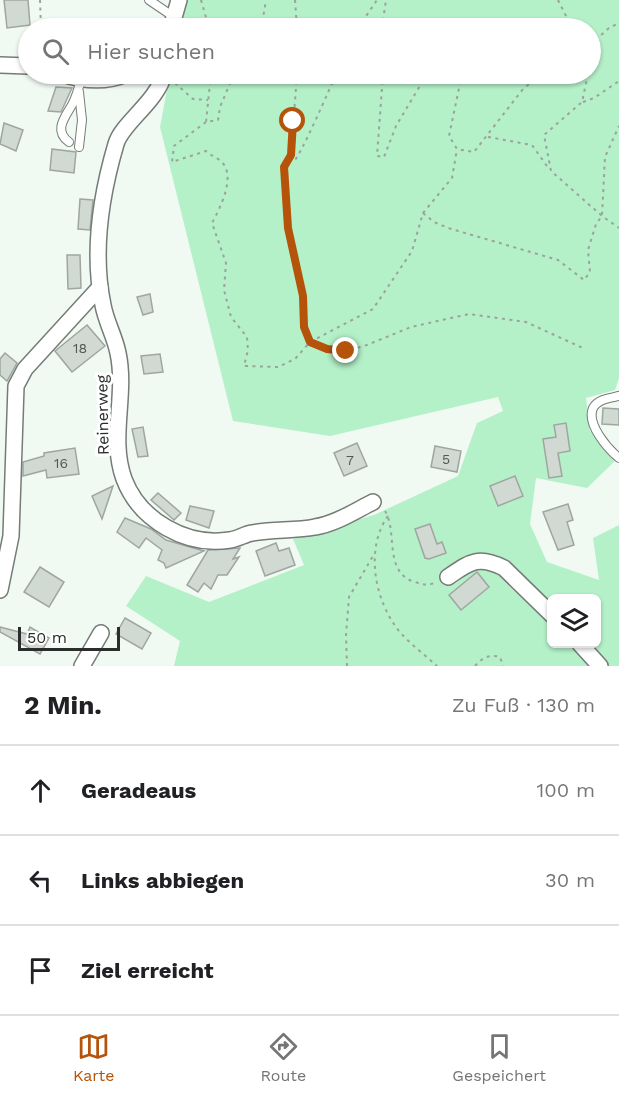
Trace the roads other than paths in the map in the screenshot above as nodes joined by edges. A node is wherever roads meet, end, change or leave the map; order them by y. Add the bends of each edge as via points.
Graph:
1 (149, 0) edge
2 (179, 0) edge
3 (169, 18) edge
4 (175, 18) edge
5 (0, 65) edge
6 (18, 66) edge
7 (80, 84) joint
8 (158, 84) edge
9 (69, 142) dead end
10 (79, 147) dead end
11 (100, 287) junction
12 (619, 396) edge
13 (619, 458) edge
14 (373, 502) road end
15 (448, 577) road end
16 (0, 590) edge
17 (547, 610) edge
18 (101, 633) dead end
19 (584, 648) edge
20 (82, 666) edge
21 (600, 666) edge

1 - 3 lane
2 - 4 street
5 - 6 street
7 - 9 lane via 61,124 62,134
7 - 10 lane
8 - 11 street, Reinerweg via 117,140 103,201 97,261
11 - 14 street, Reinerweg via 118,353 121,384 117,427 124,479 136,501 164,527 202,540 231,540 250,533 317,527
11 - 16 street via 25,369 16,386 11,536
12 - 13 lane via 603,400 594,407 592,415 601,438
15 - 17 street via 476,561 494,563
18 - 20 street
19 - 21 street

